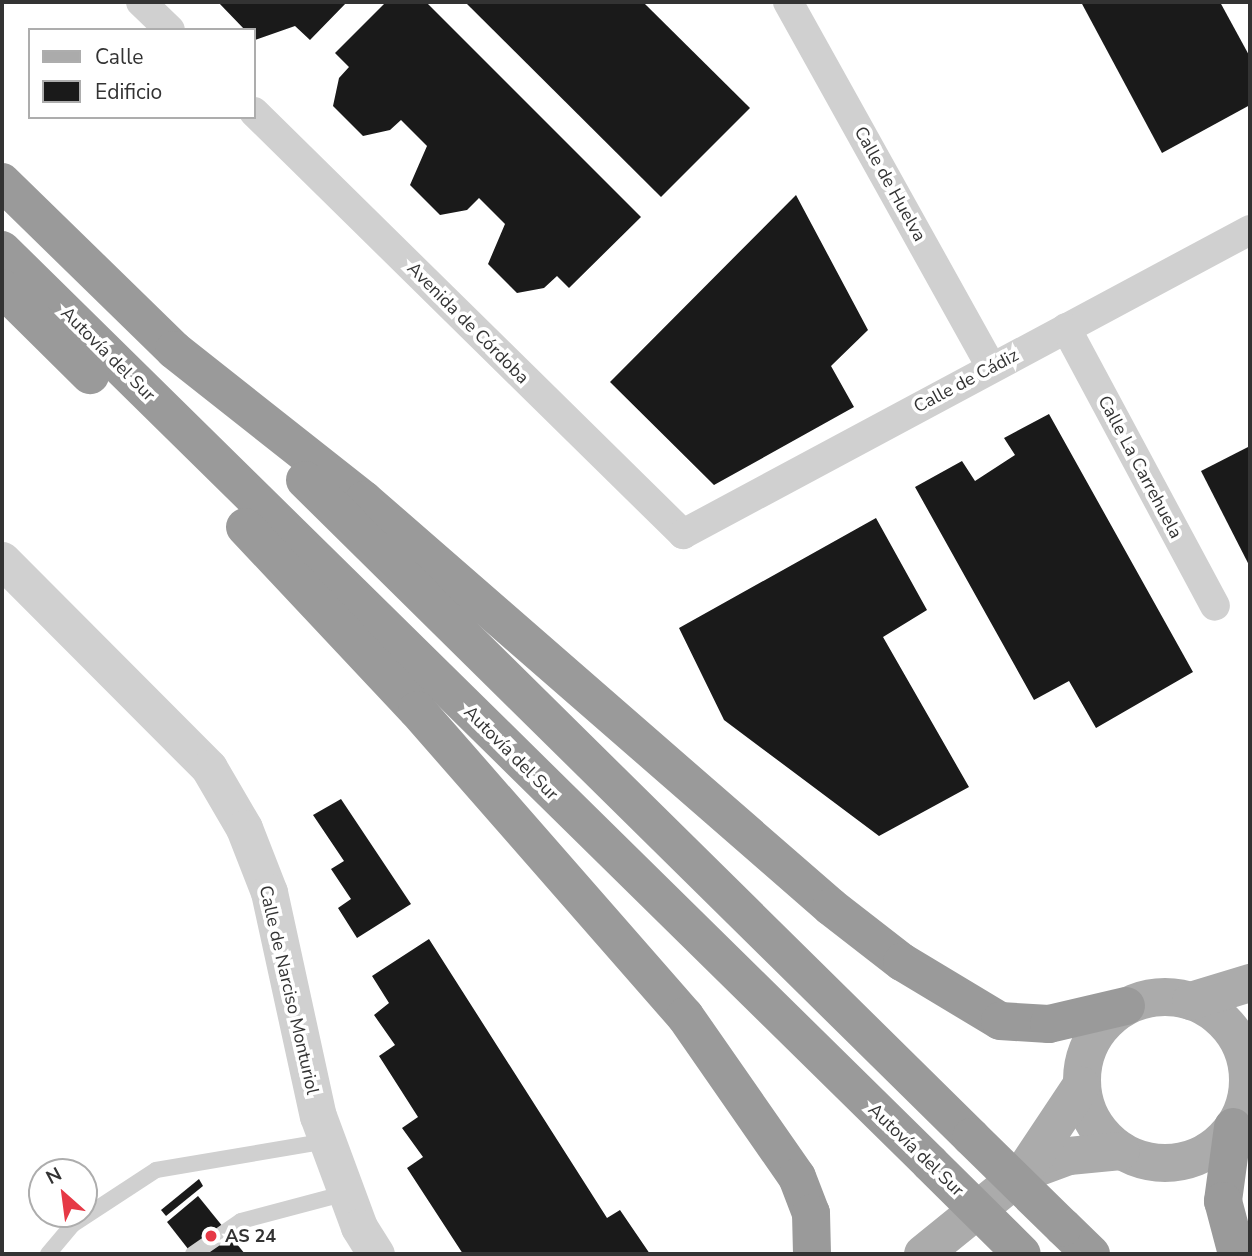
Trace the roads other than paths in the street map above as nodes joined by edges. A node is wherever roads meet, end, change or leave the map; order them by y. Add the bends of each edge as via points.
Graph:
1 (142, 2) edge
2 (788, 2) edge
3 (168, 28) edge
4 (256, 114) edge
5 (2, 182) edge
6 (1250, 230) edge
7 (2, 250) edge
8 (2, 288) edge
9 (1066, 328) junction
10 (174, 350) junction
11 (991, 367) junction
12 (683, 534) joint
13 (2, 560) edge
14 (1215, 606) dead end
15 (1250, 983) edge
16 (1191, 1001) junction
17 (1126, 1006) junction
18 (1248, 1058) edge
19 (1082, 1086) junction
20 (1233, 1127) junction
21 (327, 1141) junction
22 (1121, 1151) junction
23 (1023, 1173) junction
24 (346, 1193) junction
25 (48, 1254) edge
26 (193, 1254) edge
27 (376, 1254) edge
28 (812, 1254) edge
29 (923, 1254) edge
30 (1022, 1254) edge
31 (1091, 1254) edge
32 (1237, 1254) edge

1 - 3 street
2 - 11 street, Calle de Huelva
4 - 12 street, Avenida de Córdoba
5 - 10 highway
6 - 9 street, Calle de Cádiz
7 - 30 highway, Autovía del Sur, bridge
8 - 28 highway via 350,637 685,1016 797,1177 811,1213
9 - 11 street, Calle de Cádiz
9 - 14 street, Calle La Carrehuela
10 - 17 highway via 364,500 831,908 902,962 1000,1020 1049,1024
10 - 31 highway, bridge
11 - 12 street, Calle de Cádiz
13 - 21 street, Calle de Narciso Monturiol via 209,768 244,828 269,892
15 - 16 main road
16 - 17 main road via 1150,998
16 - 18 main road via 1225,1022
17 - 19 main road via 1091,1040
18 - 20 main road via 1244,1106
19 - 22 main road via 1088,1114
19 - 23 main road
20 - 22 main road via 1192,1158 1145,1161
20 - 32 highway via 1223,1201
21 - 24 street, Calle de Narciso Monturiol
21 - 25 lane via 156,1170 72,1225
22 - 23 main road via 1069,1156
23 - 29 main road
24 - 26 lane via 241,1221
24 - 27 street, Calle de Narciso Monturiol

